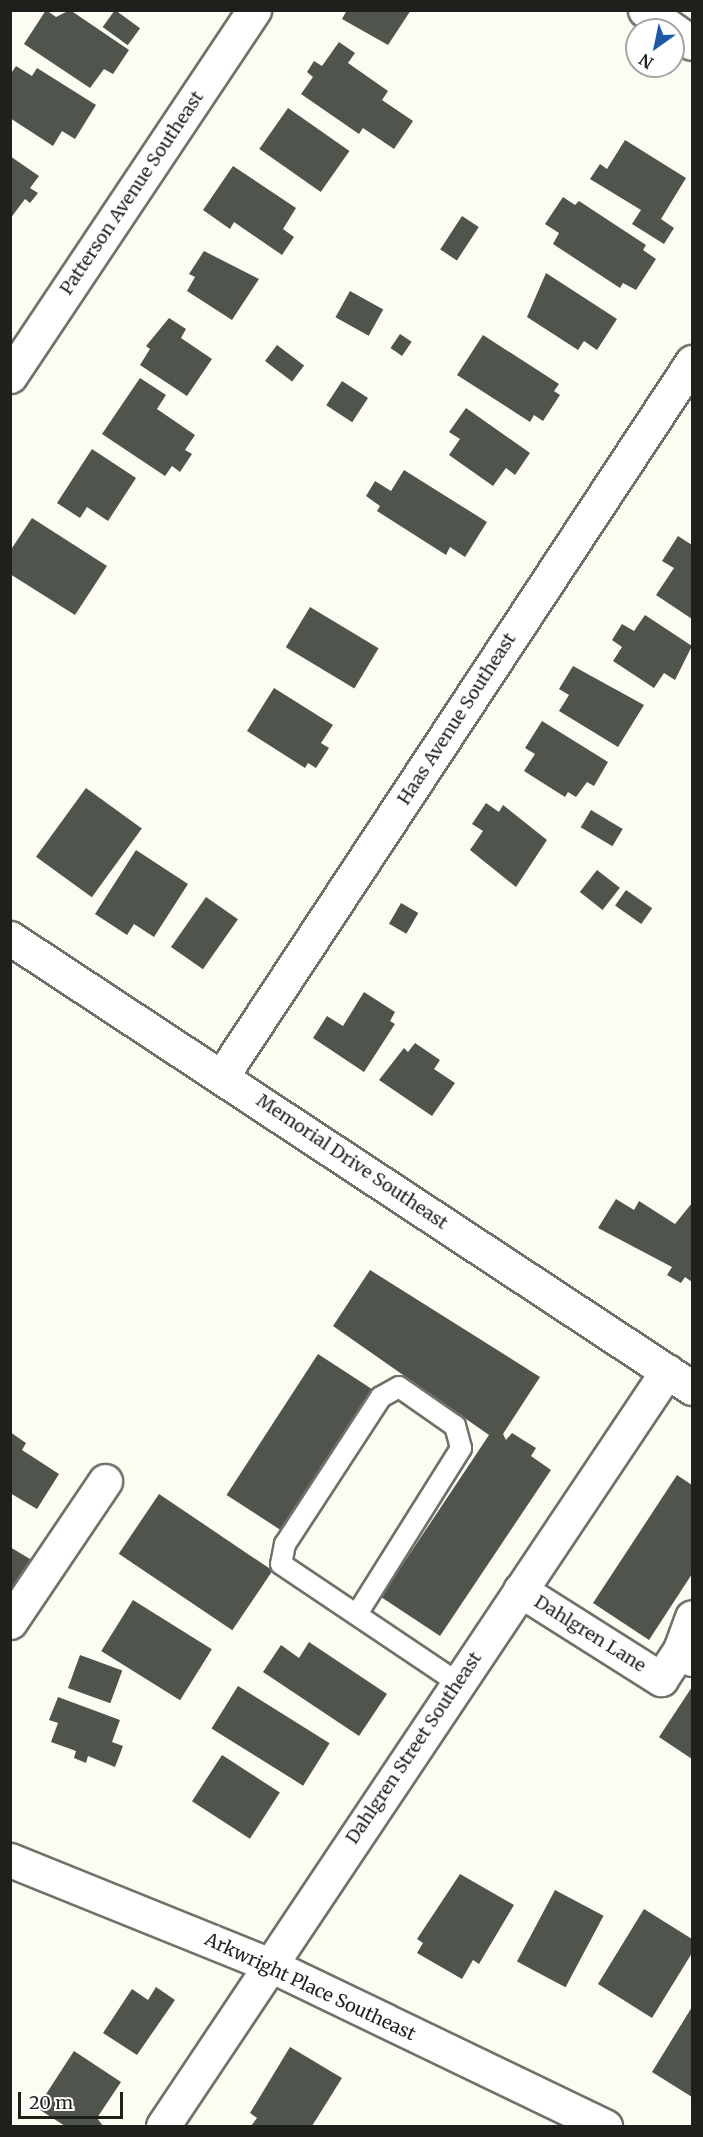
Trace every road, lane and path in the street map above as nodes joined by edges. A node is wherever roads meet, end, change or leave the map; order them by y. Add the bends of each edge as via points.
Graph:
1 (254, 10) edge
2 (645, 10) edge
3 (693, 43) edge
4 (693, 362) edge
5 (10, 376) edge
6 (10, 938) edge
7 (222, 1076) junction
8 (680, 1379) edge
9 (105, 1481) dead end
10 (520, 1590) junction
11 (357, 1614) junction
12 (693, 1617) edge
13 (10, 1622) edge
14 (686, 1654) edge
15 (458, 1683) junction
16 (10, 1860) edge
17 (270, 1965) junction
18 (163, 2127) edge
19 (605, 2127) edge

1 - 5 main road, Patterson Avenue Southeast
2 - 3 main road
4 - 7 main road, Haas Avenue Southeast
6 - 7 main road, Memorial Drive Southeast
7 - 8 main road, Memorial Drive Southeast
8 - 10 main road, Dahlgren Street Southeast
9 - 13 main road
10 - 14 main road, Dahlgren Lane via 661,1679
10 - 15 main road, Dahlgren Street Southeast
11 - 11 lane via 281,1564 285,1544 381,1397 399,1387 455,1426 461,1448
11 - 15 lane
12 - 14 main road, Dahlgren Lane
15 - 17 main road, Dahlgren Street Southeast
16 - 17 main road, Arkwright Place Southeast
17 - 18 main road, Dahlgren Street Southeast
17 - 19 main road, Arkwright Place Southeast

